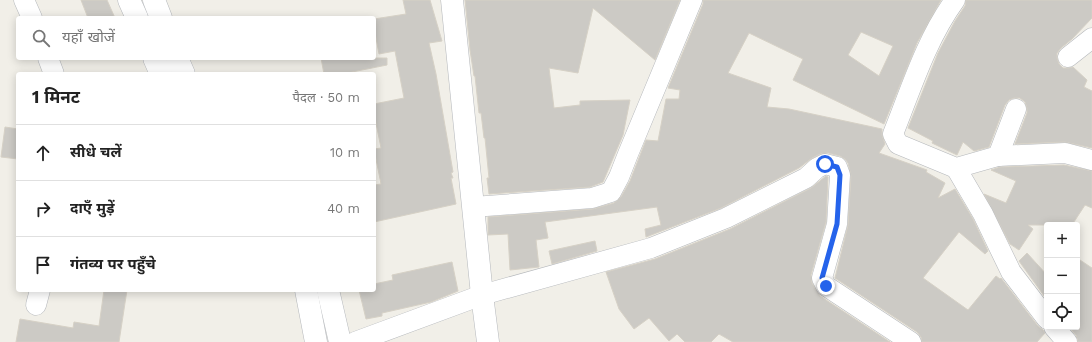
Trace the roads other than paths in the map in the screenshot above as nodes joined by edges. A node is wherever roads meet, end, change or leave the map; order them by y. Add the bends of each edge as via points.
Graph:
1 (24, 0) edge
2 (129, 0) edge
3 (154, 0) edge
4 (452, 0) edge
5 (692, 0) edge
6 (955, 0) edge
7 (31, 16) edge
8 (136, 16) edge
9 (160, 16) edge
10 (1092, 38) edge
11 (1068, 57) dead end
12 (49, 60) edge
13 (155, 60) edge
14 (178, 60) edge
15 (53, 72) edge
16 (160, 72) edge
17 (183, 72) edge
18 (1016, 109) dead end
19 (998, 156) junction
20 (1092, 160) edge
21 (956, 168) junction
22 (473, 207) junction
23 (306, 292) edge
24 (328, 292) edge
25 (482, 295) junction
26 (1044, 315) edge
27 (1057, 330) edge
28 (316, 342) edge
29 (340, 342) edge
30 (355, 342) edge
31 (488, 342) edge
32 (911, 342) edge
33 (1067, 342) edge

1 - 7 street
2 - 8 street
3 - 9 street
4 - 22 street
5 - 22 street via 611,192 592,198
6 - 21 street via 922,60 893,134 898,144
10 - 11 street
12 - 15 street
13 - 16 street
14 - 17 street
18 - 19 street
19 - 20 street via 1065,152
19 - 21 street
21 - 26 street via 983,214 1011,272
22 - 25 street
23 - 28 street
24 - 29 street
25 - 30 street
25 - 31 street
25 - 32 street via 651,248 726,218 806,178 825,164 837,167 840,175 837,224 822,278 824,283
27 - 33 street

